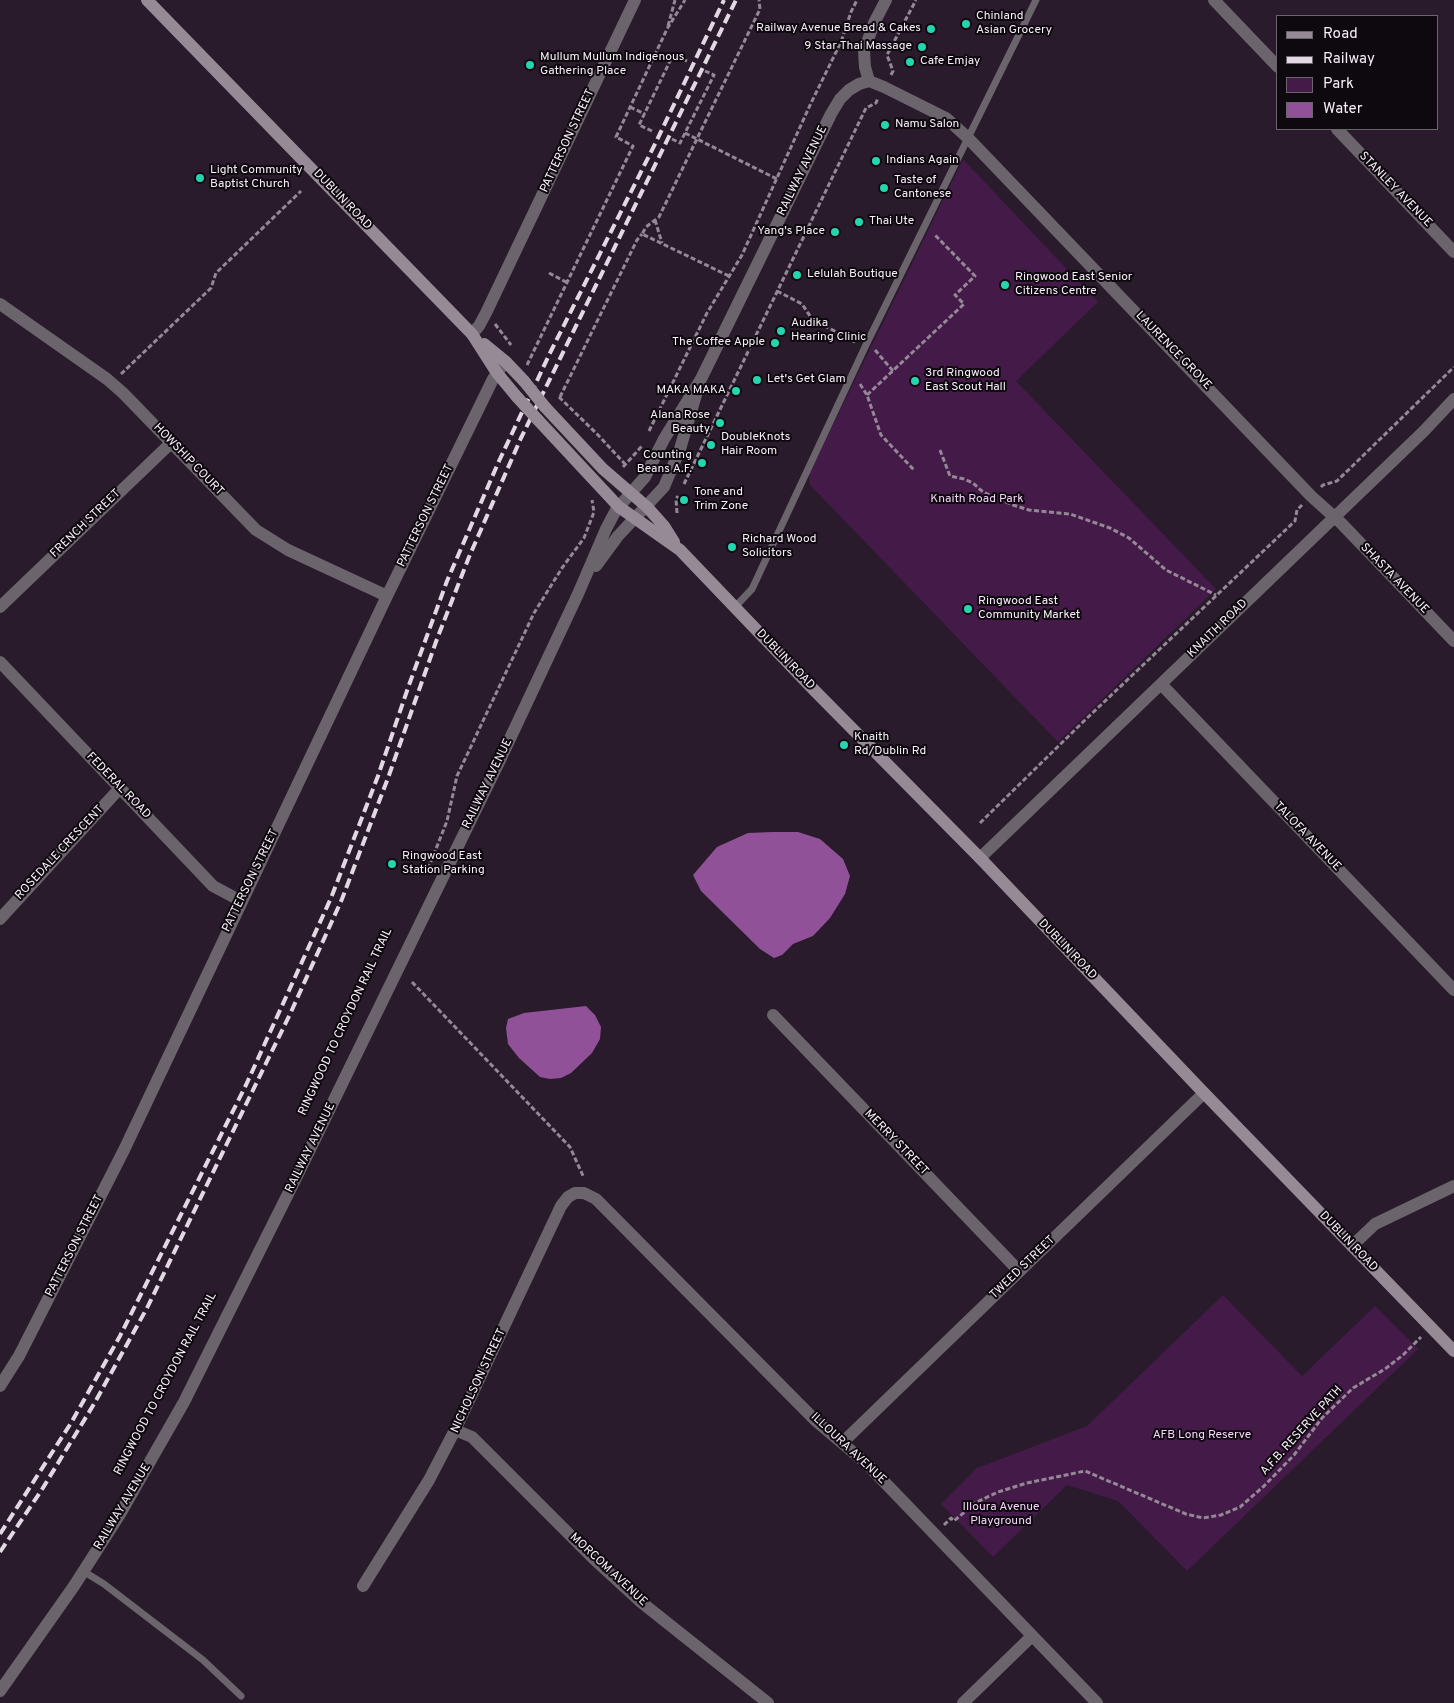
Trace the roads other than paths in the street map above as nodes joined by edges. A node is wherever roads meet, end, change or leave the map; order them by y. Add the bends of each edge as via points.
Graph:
1 (147, 0) edge
2 (634, 0) edge
3 (886, 0) edge
4 (1036, 0) edge
5 (1214, 0) edge
6 (1276, 65) edge
7 (869, 82) junction
8 (1338, 130) edge
9 (968, 138) junction
10 (1454, 252) edge
11 (0, 304) edge
12 (473, 335) junction
13 (506, 362) junction
14 (497, 373) junction
15 (701, 379) junction
16 (1454, 399) edge
17 (172, 442) junction
18 (632, 494) junction
19 (620, 506) junction
20 (647, 507) junction
21 (1334, 517) junction
22 (636, 518) junction
23 (680, 550) junction
24 (582, 584) junction
25 (387, 596) junction
26 (0, 606) edge
27 (735, 607) junction
28 (1454, 641) edge
29 (0, 662) edge
30 (1160, 684) junction
31 (120, 788) junction
32 (980, 858) junction
33 (241, 901) junction
34 (0, 919) edge
35 (1454, 990) edge
36 (773, 1015) dead end
37 (1204, 1093) junction
38 (1454, 1186) edge
39 (596, 1199) joint
40 (1352, 1246) junction
41 (1020, 1271) junction
42 (1454, 1351) edge
43 (0, 1386) edge
44 (456, 1430) junction
45 (843, 1442) junction
46 (84, 1571) junction
47 (363, 1586) dead end
48 (1032, 1636) junction
49 (0, 1691) edge
50 (241, 1696) dead end
51 (768, 1703) edge
52 (963, 1703) edge
53 (1097, 1703) edge

1 - 12 main road, DUBLIN ROAD
2 - 12 street, PATTERSON STREET
3 - 7 street via 864,51
4 - 9 lane
5 - 6 street
7 - 9 street, LAURENCE GROVE via 946,118
7 - 15 street, RAILWAY AVENUE via 849,90 830,114
8 - 10 street, STANLEY AVENUE
9 - 21 street, LAURENCE GROVE
9 - 27 lane via 853,372 752,589
11 - 17 street, HOWSHIP COURT via 112,384
12 - 13 main road, DUBLIN ROAD
12 - 14 main road, DUBLIN ROAD
13 - 14 street, PATTERSON STREET
13 - 18 main road, DUBLIN ROAD, bridge via 544,407
14 - 19 main road, DUBLIN ROAD, bridge
14 - 25 street, PATTERSON STREET
15 - 18 street, RAILWAY AVENUE
15 - 20 street, RAILWAY AVENUE via 680,449 664,487
16 - 21 street, KNAITH ROAD
17 - 25 street, HOWSHIP COURT via 256,530 288,550
17 - 26 street, FRENCH STREET
18 - 19 street, RAILWAY AVENUE
18 - 20 main road, DUBLIN ROAD
19 - 22 main road, DUBLIN ROAD
19 - 24 street, RAILWAY AVENUE via 606,529
20 - 22 street, RAILWAY AVENUE
20 - 23 main road, DUBLIN ROAD
21 - 28 street, SHASTA AVENUE
21 - 30 street, KNAITH ROAD
22 - 23 main road, DUBLIN ROAD
22 - 24 street, RAILWAY AVENUE
23 - 27 main road, DUBLIN ROAD
24 - 46 street, RAILWAY AVENUE via 499,762 189,1393
25 - 33 street, PATTERSON STREET
27 - 32 main road, DUBLIN ROAD
29 - 31 street, FEDERAL ROAD
30 - 32 street, KNAITH ROAD
30 - 35 street, TALOFA AVENUE
31 - 33 street, FEDERAL ROAD via 213,886
31 - 34 street, ROSEDALE CRESCENT
32 - 37 main road, DUBLIN ROAD
33 - 43 street, PATTERSON STREET via 124,1150 19,1356
36 - 41 street, MERRY STREET
37 - 40 main road, DUBLIN ROAD
37 - 41 street, TWEED STREET
38 - 40 street via 1375,1224
39 - 44 street, NICHOLSON STREET via 584,1192 575,1193 561,1206
39 - 45 street, ILLOURA AVENUE via 816,1421
40 - 42 main road, DUBLIN ROAD
41 - 45 street, TWEED STREET
44 - 47 street, NICHOLSON STREET
44 - 51 street, MORCOM AVENUE via 472,1437 641,1602
45 - 48 street, ILLOURA AVENUE
46 - 49 street, RAILWAY AVENUE
46 - 50 lane via 203,1660
48 - 52 street
48 - 53 street, ILLOURA AVENUE

